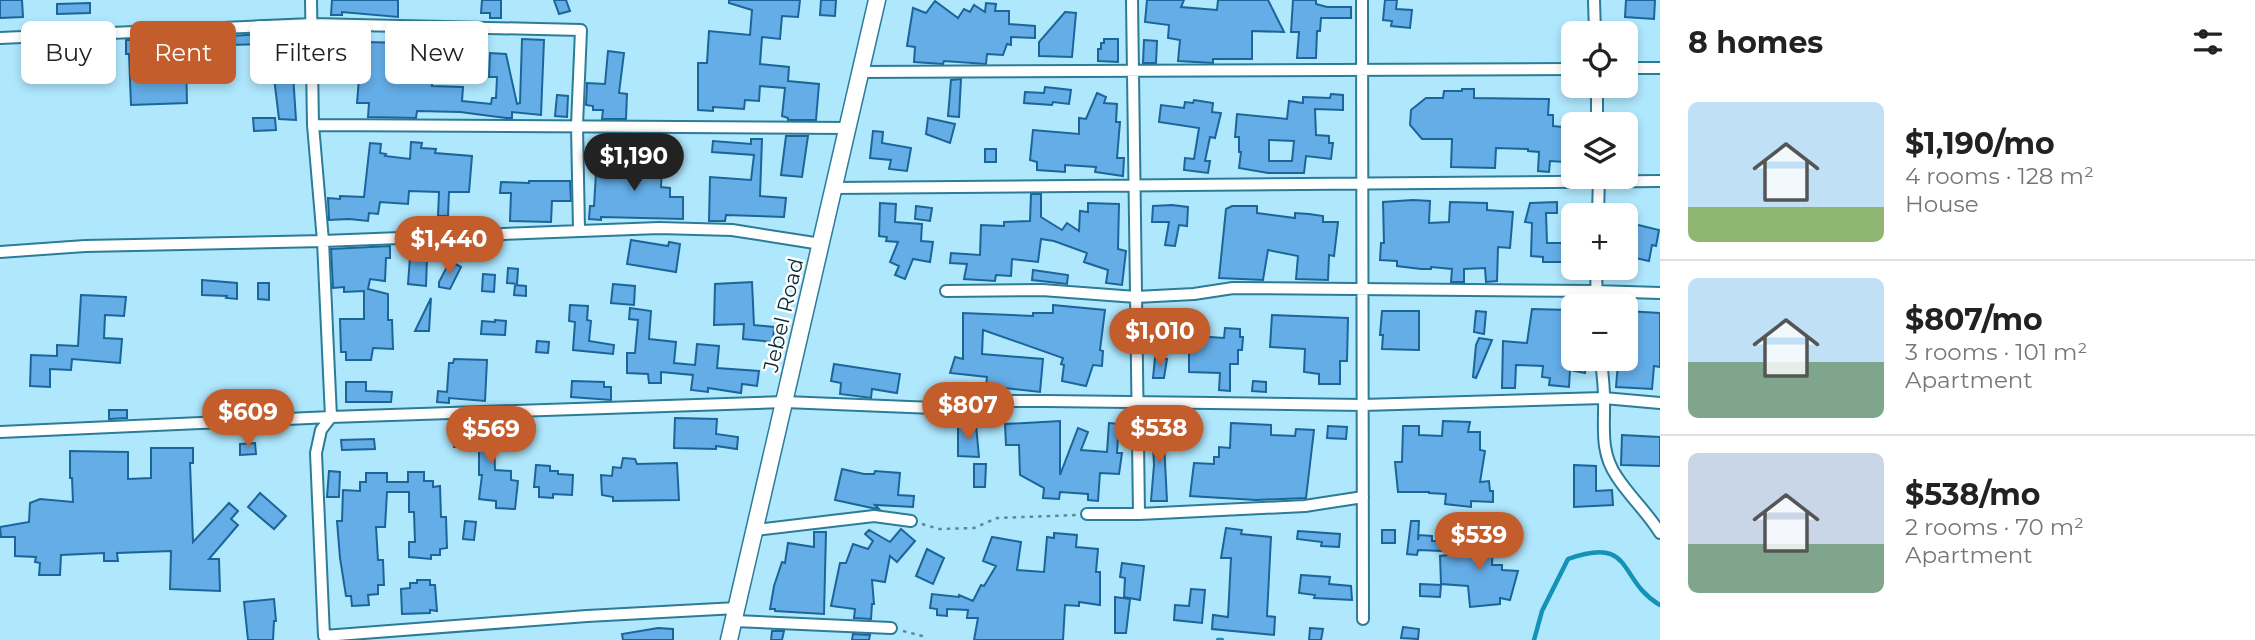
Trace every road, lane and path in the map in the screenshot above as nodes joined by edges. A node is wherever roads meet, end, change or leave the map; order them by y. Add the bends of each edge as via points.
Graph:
1 (311, 0) edge
2 (877, 0) edge
3 (1132, 0) edge
4 (1362, 0) edge
5 (1594, 0) edge
6 (312, 21) edge
7 (1595, 21) edge
8 (371, 25) edge
9 (250, 27) edge
10 (0, 38) edge
11 (1638, 68) edge
12 (1660, 68) edge
13 (1362, 69) junction
14 (1561, 69) edge
15 (1133, 70) junction
16 (861, 72) junction
17 (313, 84) edge
18 (313, 125) junction
19 (578, 125) junction
20 (848, 128) junction
21 (1561, 180) edge
22 (1638, 180) edge
23 (1660, 181) edge
24 (1362, 183) junction
25 (1134, 184) junction
26 (834, 188) junction
27 (579, 230) junction
28 (323, 241) junction
29 (821, 244) junction
30 (0, 252) edge
31 (1595, 280) edge
32 (1363, 290) junction
33 (946, 291) dead end
34 (1595, 291) junction
35 (1660, 293) edge
36 (1595, 294) edge
37 (1136, 297) junction
38 (1602, 371) edge
39 (1604, 398) junction
40 (785, 402) junction
41 (1137, 403) junction
42 (1660, 403) edge
43 (1363, 405) junction
44 (331, 417) junction
45 (0, 432) edge
46 (1363, 497) junction
47 (1087, 514) joint
48 (1139, 514) junction
49 (911, 521) joint
50 (755, 530) junction
51 (1660, 533) edge
52 (735, 615) junction
53 (1363, 619) dead end
54 (891, 628) joint
55 (379, 636) edge
56 (729, 640) edge
57 (926, 640) edge

1 - 6 street
2 - 16 main road, Jebel Road
3 - 15 street
4 - 13 street
5 - 7 street
8 - 19 street via 581,30
9 - 10 street
11 - 12 street
13 - 14 street
13 - 15 street
13 - 24 street
15 - 16 street
15 - 25 street
16 - 20 main road, Jebel Road
17 - 18 street
18 - 19 street
18 - 28 street
19 - 20 street
19 - 27 street
20 - 26 main road, Jebel Road
21 - 24 street
22 - 23 street
24 - 25 street
24 - 32 street
25 - 26 street
25 - 37 street
26 - 29 main road, Jebel Road
27 - 28 street
27 - 29 street via 703,228
28 - 30 street
28 - 44 street
29 - 40 main road, Jebel Road
31 - 34 street
32 - 34 street
32 - 37 street via 1233,288
32 - 43 street
33 - 37 street via 1042,290
34 - 35 street
34 - 36 street
37 - 41 street
38 - 39 street
39 - 42 street
39 - 43 street
39 - 51 street via 1602,437 1615,475
40 - 41 street via 934,408 990,401
40 - 44 street
40 - 50 main road, Jebel Road
41 - 43 street
41 - 48 street
43 - 46 street
44 - 45 street
44 - 55 street via 321,430 317,453 324,636
46 - 48 street via 1305,506
46 - 53 street
47 - 48 street
47 - 49 path via 997,518 974,528 939,529
49 - 50 street via 874,516
50 - 52 main road, Jebel Road
52 - 54 street
52 - 55 street via 587,615
52 - 56 main road, Jebel Road
54 - 57 path

